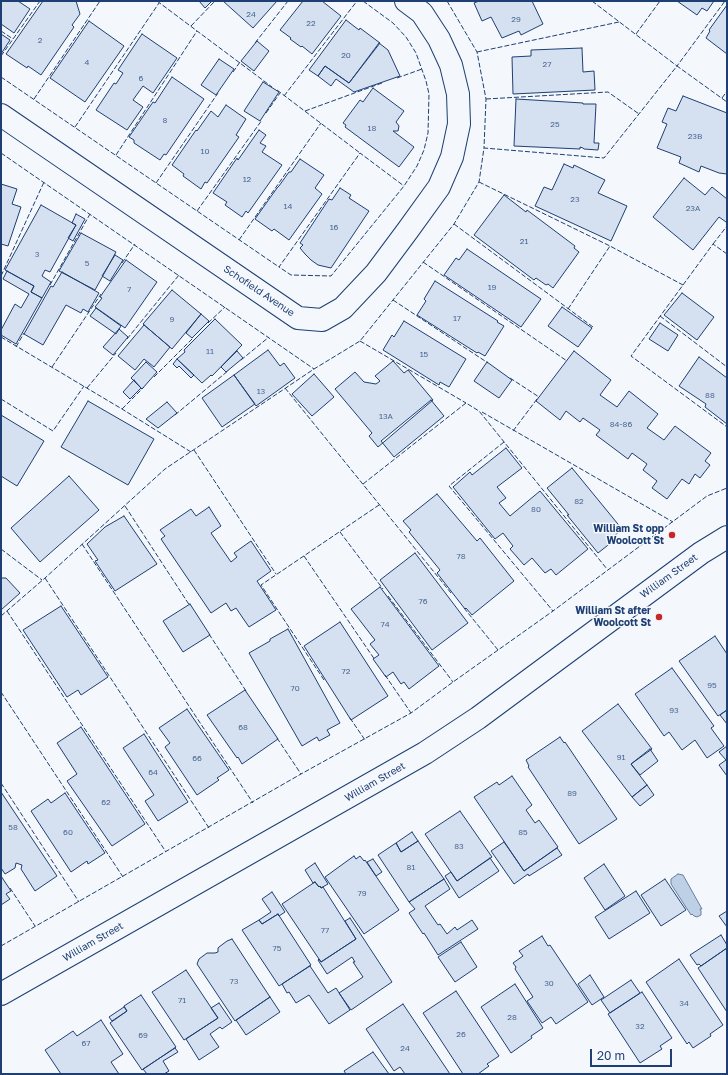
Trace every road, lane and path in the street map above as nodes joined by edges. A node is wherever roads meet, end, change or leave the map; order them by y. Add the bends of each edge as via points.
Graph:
1 (406, 1) edge
2 (1, 115) edge
3 (727, 537) edge
4 (1, 994) edge

1 - 2 main road, Schofield Avenue via 422,13 439,39 451,65 458,94 459,124 452,157 439,186 376,273 343,308 322,320 298,318
3 - 4 main road, William Street via 701,553 478,718 425,753

